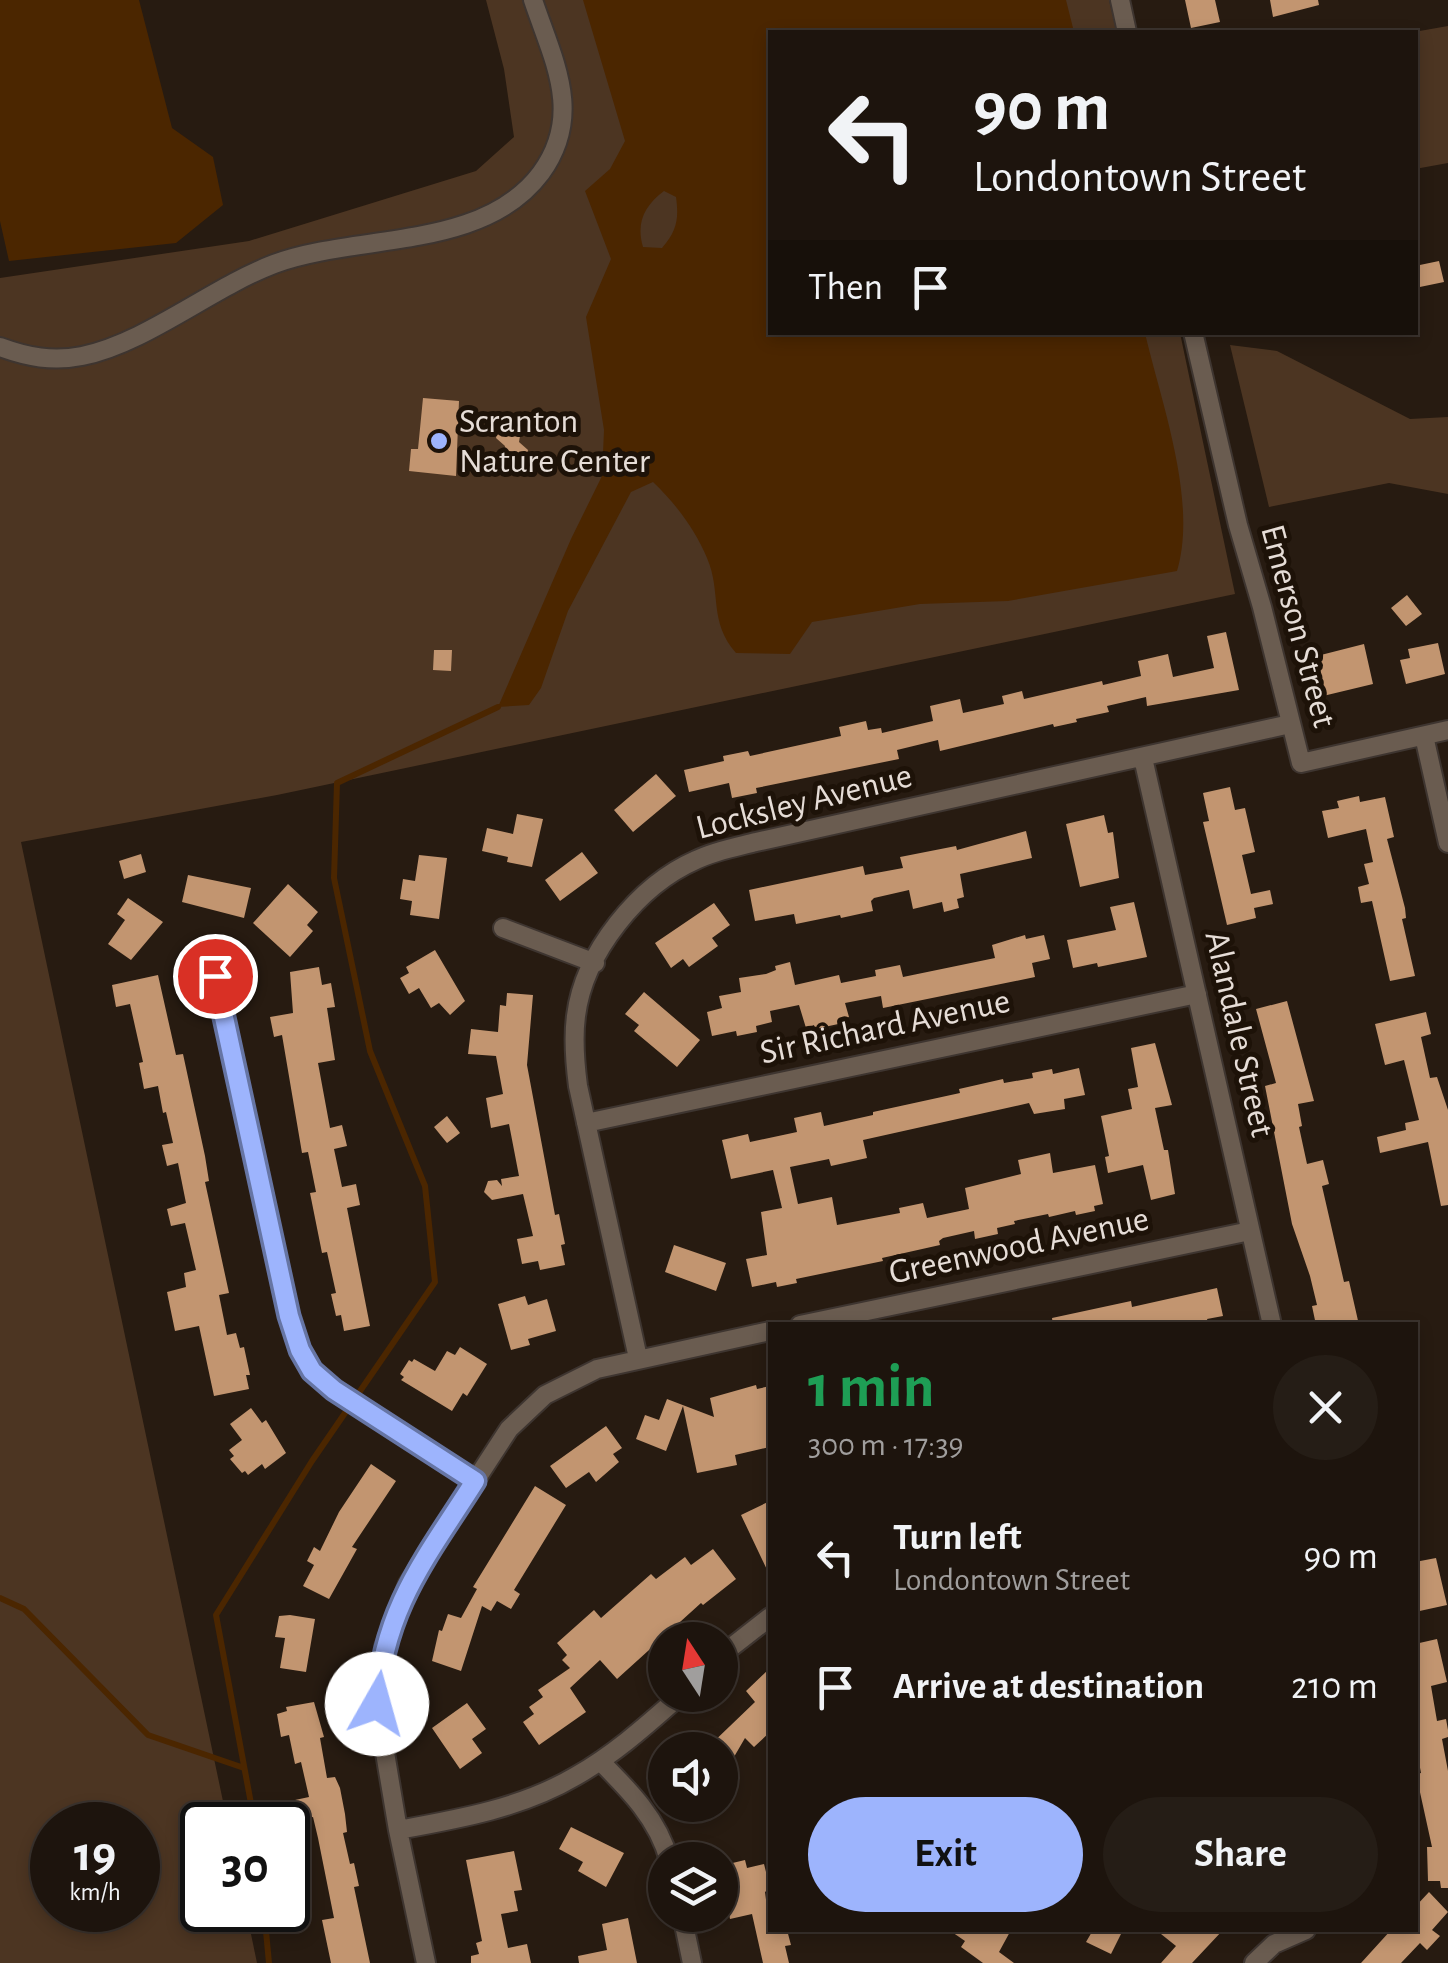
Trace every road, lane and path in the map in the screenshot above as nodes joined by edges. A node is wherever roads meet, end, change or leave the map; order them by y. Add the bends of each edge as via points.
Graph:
1 (533, 0) edge
2 (1120, 0) edge
3 (1127, 30) edge
4 (1195, 335) edge
5 (0, 347) edge
6 (1290, 724) junction
7 (1448, 730) edge
8 (1424, 736) junction
9 (1143, 758) junction
10 (1448, 843) edge
11 (503, 928) dead end
12 (595, 963) junction
13 (215, 976) dead end
14 (1196, 994) junction
15 (586, 1123) junction
16 (1250, 1230) junction
17 (814, 1322) edge
18 (1271, 1322) edge
19 (768, 1331) edge
20 (638, 1358) junction
21 (475, 1481) junction
22 (768, 1619) edge
23 (738, 1642) edge
24 (661, 1712) edge
25 (600, 1760) junction
26 (398, 1830) junction
27 (662, 1842) edge
28 (686, 1932) edge
29 (1301, 1932) edge
30 (426, 1963) edge
31 (692, 1963) edge
32 (1254, 1963) edge

1 - 5 street via 562,90 564,120 543,170 513,201 468,225 275,264 86,355 38,358
2 - 3 street
4 - 6 street, Emerson Street
6 - 8 street, Emerson Street via 1300,764
6 - 9 street, Locksley Avenue
7 - 8 street
8 - 10 street
9 - 12 street, Locksley Avenue via 698,858 628,910
9 - 14 street, Alandale Street
11 - 12 street
12 - 15 street, Locksley Avenue via 576,1016
13 - 21 street via 300,1350 334,1390
14 - 15 street, Sir Richard Avenue
14 - 16 street, Alandale Street
15 - 20 street, Locksley Avenue
16 - 17 street, Greenwood Avenue
16 - 18 street, Alandale Street
19 - 20 street
20 - 21 street via 545,1395 510,1429
21 - 26 street via 408,1584 384,1646 377,1704
22 - 23 street
24 - 25 street
25 - 26 street via 495,1810
25 - 27 street via 646,1811
26 - 30 street
28 - 31 street
29 - 32 street

